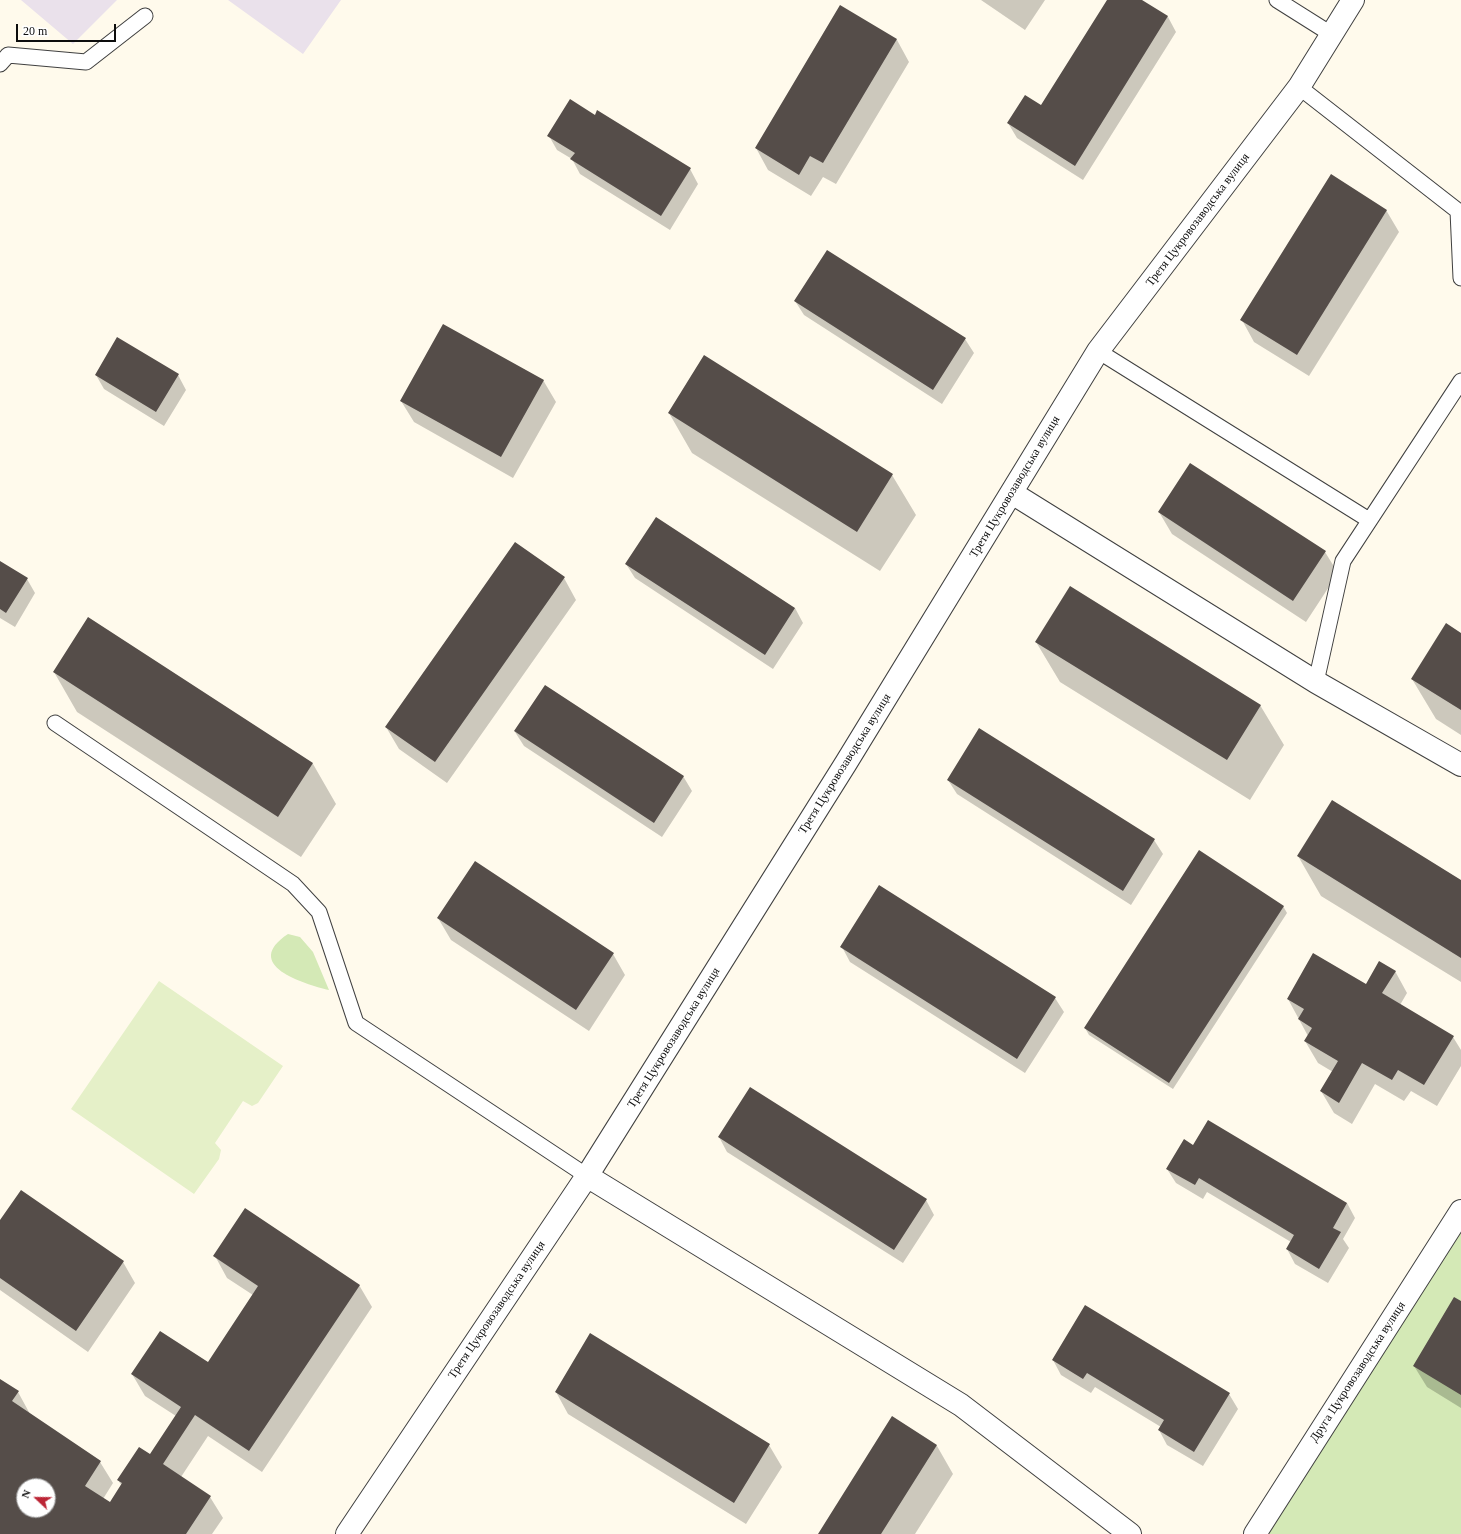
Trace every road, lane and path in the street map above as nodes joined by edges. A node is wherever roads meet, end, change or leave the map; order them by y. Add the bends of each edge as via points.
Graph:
1 (1277, 0) edge
2 (1353, 0) edge
3 (145, 16) dead end
4 (1332, 34) junction
5 (0, 64) edge
6 (1298, 87) junction
7 (1461, 278) edge
8 (1098, 352) junction
9 (1461, 381) edge
10 (1012, 493) junction
11 (1369, 520) junction
12 (1316, 682) junction
13 (55, 723) dead end
14 (1461, 765) edge
15 (587, 1176) junction
16 (1461, 1211) edge
17 (347, 1534) edge
18 (1130, 1534) edge
19 (1254, 1534) edge

1 - 4 lane
2 - 4 street, Третя Цукровозаводська вулиця
3 - 5 lane via 86,62 8,55
4 - 6 street, Третя Цукровозаводська вулиця
6 - 7 lane via 1458,211
6 - 8 street, Третя Цукровозаводська вулиця
8 - 10 street, Третя Цукровозаводська вулиця
8 - 11 lane
9 - 11 lane
10 - 12 street
10 - 15 street, Третя Цукровозаводська вулиця
11 - 12 lane via 1343,561
12 - 14 street
13 - 15 lane via 293,884 318,912 356,1023
15 - 17 street, Третя Цукровозаводська вулиця
15 - 18 street via 961,1405
16 - 19 street, Друга Цукровозаводська вулиця

